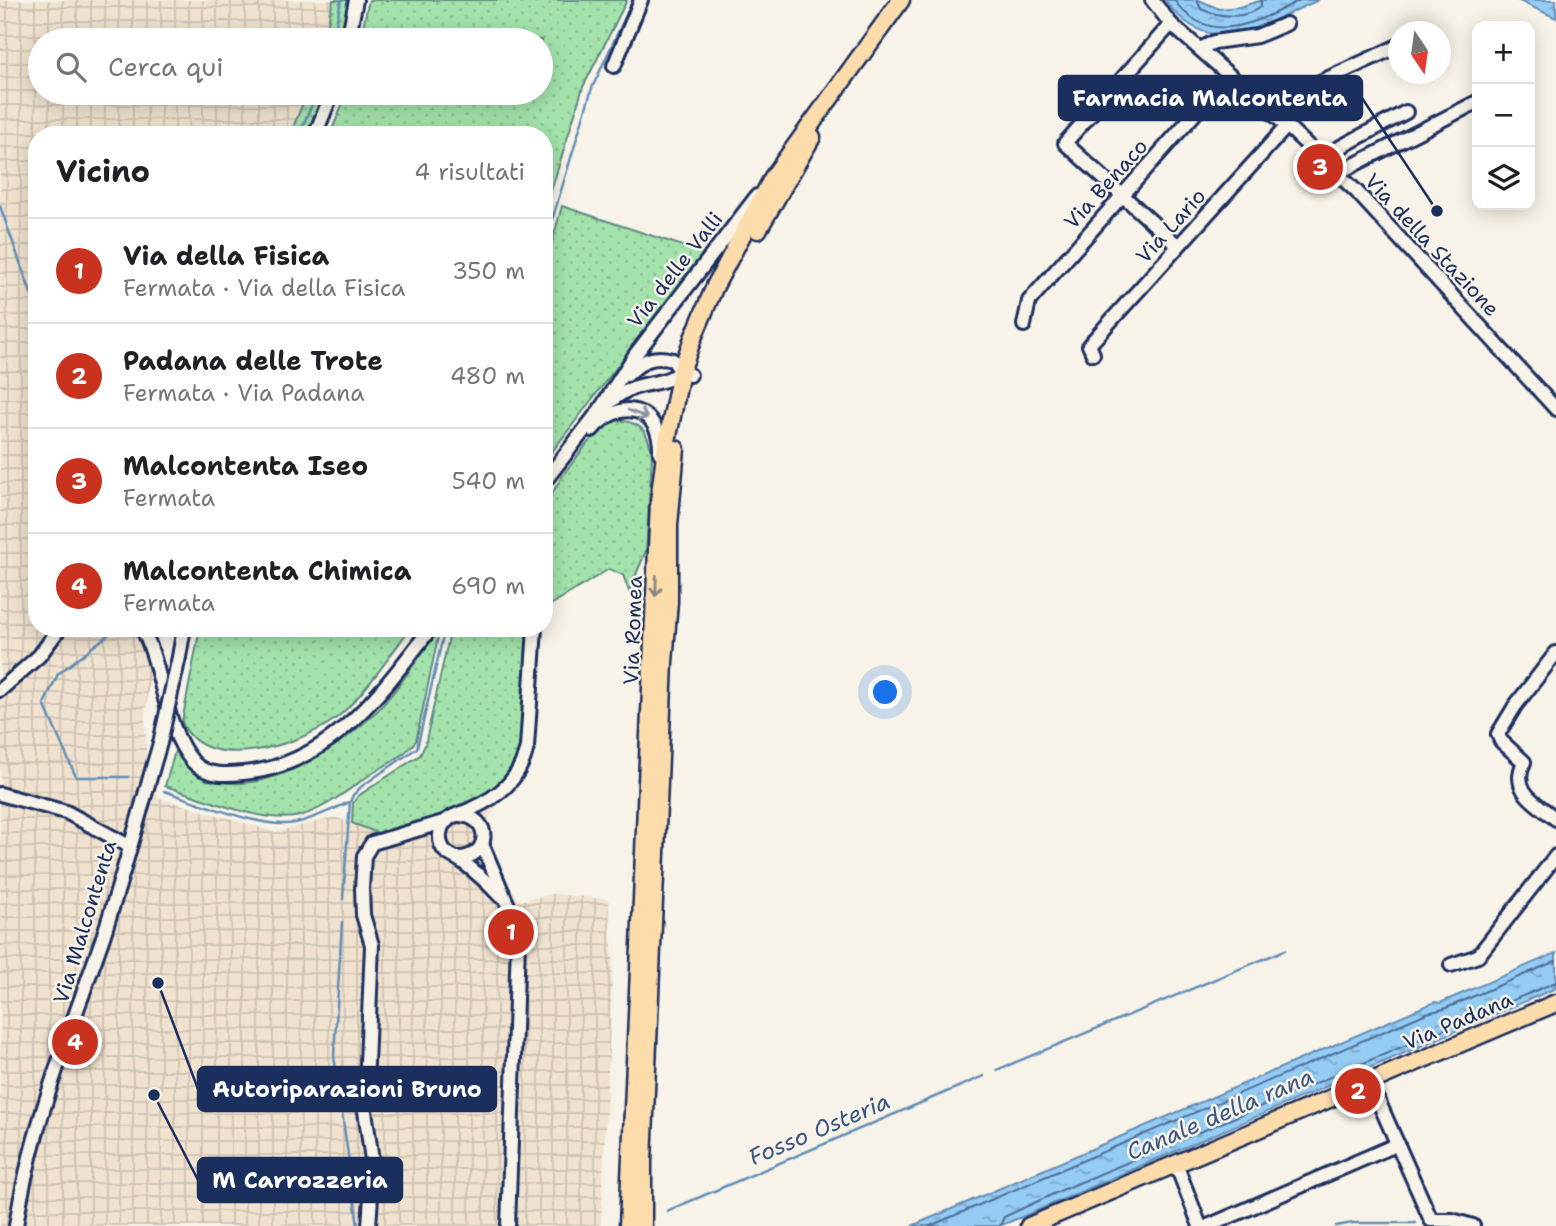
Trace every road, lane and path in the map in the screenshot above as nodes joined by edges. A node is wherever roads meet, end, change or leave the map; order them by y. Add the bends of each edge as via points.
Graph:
1 (356, 0) edge
2 (641, 0) edge
3 (901, 0) edge
4 (1152, 0) edge
5 (1171, 24) junction
6 (1286, 24) dead end
7 (350, 28) edge
8 (1200, 49) junction
9 (1388, 51) edge
10 (614, 66) dead end
11 (1229, 75) junction
12 (843, 82) junction
13 (327, 105) edge
14 (1472, 105) edge
15 (1266, 107) junction
16 (1406, 112) dead end
17 (319, 126) edge
18 (1287, 126) junction
19 (1320, 158) junction
20 (1338, 173) junction
21 (771, 180) junction
22 (1121, 196) junction
23 (1178, 246) junction
24 (1024, 325) dead end
25 (1093, 354) dead end
26 (686, 373) junction
27 (614, 387) junction
28 (1556, 409) edge
29 (599, 411) junction
30 (564, 457) junction
31 (553, 471) edge
32 (661, 479) junction
33 (53, 637) edge
34 (145, 637) edge
35 (183, 637) edge
36 (424, 637) edge
37 (532, 637) edge
38 (1556, 653) edge
39 (0, 690) edge
40 (0, 794) edge
41 (489, 801) junction
42 (453, 818) junction
43 (1556, 818) edge
44 (482, 828) junction
45 (411, 831) junction
46 (482, 844) junction
47 (129, 846) junction
48 (442, 846) junction
49 (1556, 856) edge
50 (457, 858) junction
51 (506, 901) junction
52 (1451, 965) dead end
53 (1556, 1003) edge
54 (1370, 1082) junction
55 (1398, 1144) junction
56 (1176, 1164) junction
57 (16, 1226) edge
58 (369, 1226) edge
59 (508, 1226) edge
60 (628, 1226) edge
61 (643, 1226) edge
62 (1030, 1226) edge
63 (1200, 1226) edge
64 (1208, 1226) edge
65 (1472, 1226) edge

1 - 7 street
2 - 10 street
3 - 12 main road, Via Romea
4 - 5 street, Via della Stazione
5 - 8 street, Via della Stazione
5 - 22 street via 1065,143
6 - 8 street
8 - 11 street, Via della Stazione
9 - 15 street
11 - 15 street, Via della Stazione
11 - 22 street, Via Benaco
12 - 21 main road, Via Romea
12 - 26 main road, Via Romea via 735,270
13 - 17 street
14 - 20 street
15 - 18 street, Via della Stazione
16 - 19 street
18 - 19 street, Via della Stazione
18 - 23 street, Via Lario
19 - 20 street, Via della Stazione
20 - 28 street, Via della Stazione
21 - 26 main road, Via Romea via 715,286 693,338
21 - 27 street, Via delle Valli
22 - 23 street
22 - 24 street, Via Benaco via 1028,301
23 - 25 street, Via Lario via 1089,345
26 - 27 street, Via delle Valli via 673,360 654,357 640,363
26 - 29 street, Via delle Valli via 623,392
26 - 32 main road, Via Romea
26 - 61 main road, Via Romea via 669,524
27 - 29 street, Via delle Valli
29 - 30 street, Via delle Valli
30 - 31 street, Via delle Valli
30 -> 32 street, Via delle Valli via 615,412 641,412 659,431
32 -> 60 main road, Via Romea
33 - 39 street
34 - 36 street via 182,746 195,764 226,775 275,766 328,741 378,696
35 - 47 street, Via Malcontenta, bridge via 160,743
37 - 41 street via 524,760 511,782
38 - 43 street via 1498,734 1524,762 1519,773 1525,794
40 - 47 street via 66,812
41 - 42 street
41 - 44 street
42 - 44 street via 472,818
42 - 45 street
42 - 48 street via 440,832
44 - 46 street
45 - 48 street
45 - 58 street via 372,843 364,856 363,915 372,945 365,1111 373,1167
46 - 50 street via 474,855
46 - 51 street
47 - 57 street, Via Malcontenta via 34,1140
48 - 50 street
49 - 52 street via 1478,956
50 - 51 street
51 - 59 street via 518,943
53 - 54 main road, Via Padana
54 - 55 street
54 - 56 main road, Via Padana
55 - 64 street
55 - 65 street via 1431,1220
56 - 62 main road, Via Padana
56 - 63 street

